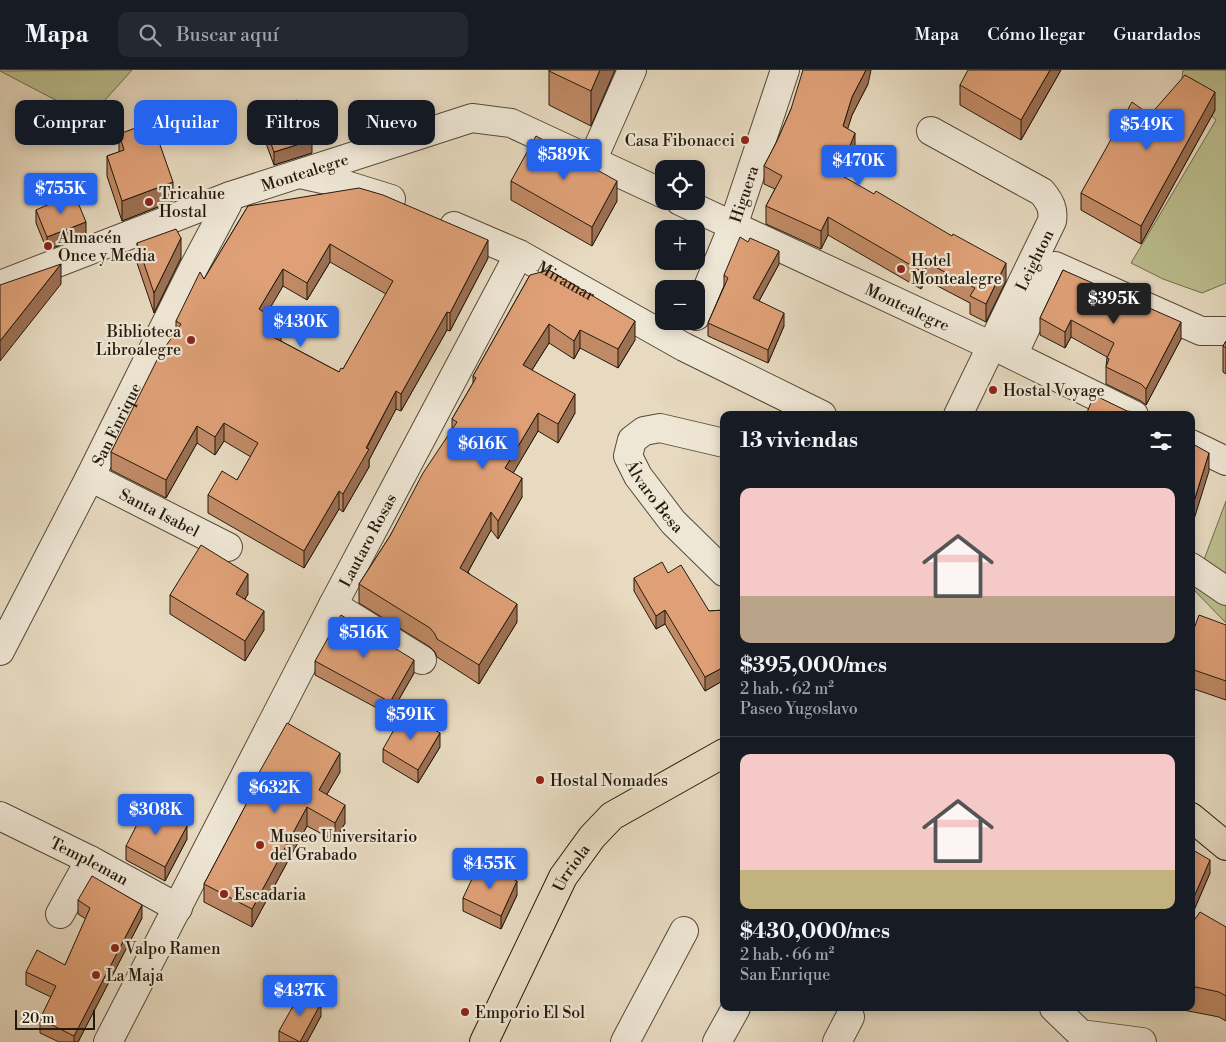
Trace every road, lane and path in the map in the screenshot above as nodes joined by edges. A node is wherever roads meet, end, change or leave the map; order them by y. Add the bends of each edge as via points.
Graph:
1 (632, 70) edge
2 (785, 70) edge
3 (930, 131) dead end
4 (592, 160) junction
5 (299, 174) junction
6 (655, 190) edge
7 (230, 196) junction
8 (699, 210) edge
9 (733, 226) junction
10 (520, 254) junction
11 (0, 285) edge
12 (705, 294) edge
13 (1223, 323) edge
14 (691, 330) edge
15 (684, 347) junction
16 (1003, 350) junction
17 (814, 411) edge
18 (961, 411) edge
19 (1126, 411) edge
20 (720, 443) edge
21 (1195, 446) edge
22 (1226, 461) edge
23 (90, 477) junction
24 (228, 547) dead end
25 (720, 568) edge
26 (1195, 570) edge
27 (1226, 591) edge
28 (333, 605) junction
29 (0, 651) edge
30 (422, 660) dead end
31 (720, 755) edge
32 (0, 816) edge
33 (1195, 820) edge
34 (1226, 846) edge
35 (90, 860) junction
36 (178, 908) junction
37 (60, 914) dead end
38 (684, 931) dead end
39 (734, 1011) edge
40 (1057, 1011) edge
41 (850, 1017) dead end
42 (108, 1042) edge
43 (484, 1042) edge
44 (625, 1042) edge
45 (717, 1042) edge
46 (837, 1042) edge
47 (1142, 1042) edge

1 - 4 street
2 - 9 street, Higuera
3 - 16 street, Leighton via 1042,192 1054,212
4 - 5 street, Montealegre via 511,123 472,118
4 - 6 street, Montealegre
5 - 7 street, Montealegre
5 - 10 street, Miramar via 388,198
7 - 11 street, Montealegre
7 - 23 street, San Enrique
8 - 9 street, Montealegre
9 - 12 street, Higuera
9 - 16 street, Montealegre
10 - 15 street, Miramar
10 - 28 street, Lautaro Rosas
13 - 16 street via 1201,331 1056,266
14 - 15 street
15 - 17 street, Miramar
16 - 18 street, Leighton
16 - 19 street, Montealegre
20 - 25 street, Álvaro Besa via 660,428 644,431 632,440 628,456 638,476 673,522
21 - 22 street
23 - 24 street, Santa Isabel
23 - 29 street, San Enrique
26 - 27 street
28 - 30 street
28 - 36 street, Lautaro Rosas
31 - 43 main road, Urriola via 612,816 592,837 563,877
32 - 35 street, Templeman
33 - 34 main road
35 - 36 street, Templeman
35 - 37 street
36 - 42 street, Lautaro Rosas
38 - 44 street
39 - 45 street
40 - 47 street via 1081,1034
41 - 46 street

